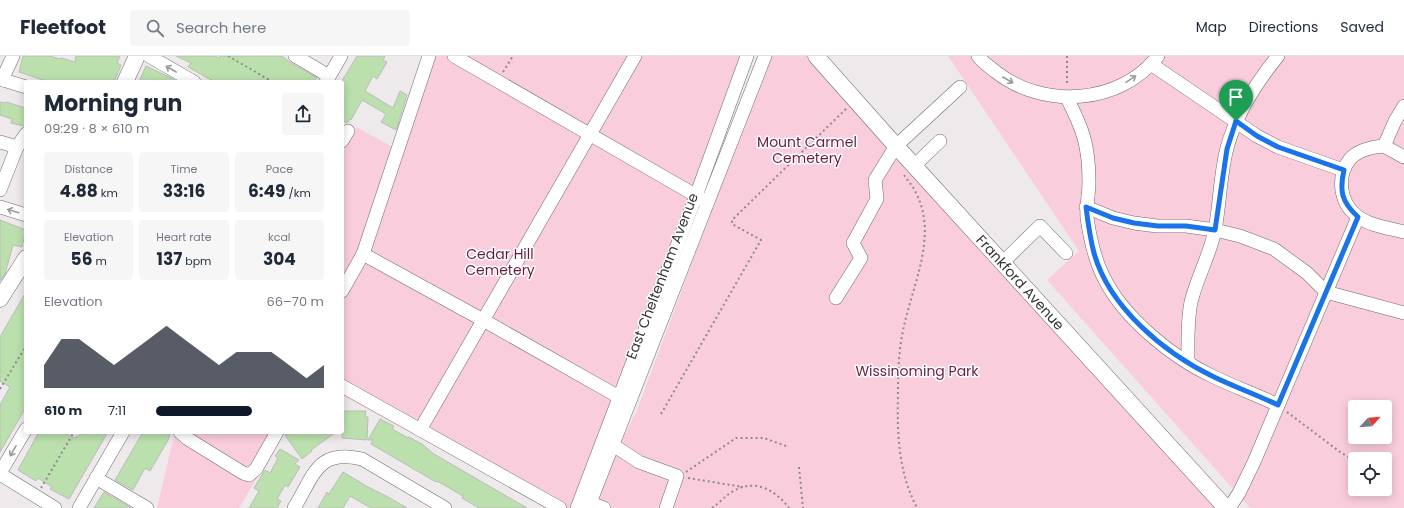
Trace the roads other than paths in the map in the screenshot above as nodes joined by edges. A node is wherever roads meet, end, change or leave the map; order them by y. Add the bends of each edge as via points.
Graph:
1 (13, 56) edge
2 (137, 56) edge
3 (149, 56) edge
4 (296, 56) edge
5 (341, 56) edge
6 (429, 56) edge
7 (454, 56) edge
8 (635, 56) edge
9 (747, 56) edge
10 (765, 56) edge
11 (978, 56) edge
12 (1278, 56) edge
13 (819, 57) edge
14 (1155, 60) edge
15 (328, 79) edge
16 (1, 80) edge
17 (126, 80) edge
18 (191, 80) edge
19 (24, 86) edge
20 (960, 86) dead end
21 (1067, 98) junction
22 (1404, 106) edge
23 (1236, 121) junction
24 (590, 134) junction
25 (24, 137) edge
26 (940, 141) dead end
27 (0, 142) edge
28 (896, 146) junction
29 (1384, 146) junction
30 (17, 147) junction
31 (1404, 157) edge
32 (908, 170) junction
33 (1344, 170) junction
34 (0, 190) edge
35 (696, 196) junction
36 (708, 203) junction
37 (0, 207) edge
38 (1086, 207) junction
39 (24, 214) edge
40 (1358, 217) junction
41 (1215, 230) junction
42 (1404, 232) edge
43 (1066, 253) dead end
44 (363, 254) junction
45 (24, 261) edge
46 (1002, 263) junction
47 (344, 287) edge
48 (2, 291) edge
49 (1326, 292) junction
50 (836, 298) dead end
51 (1404, 313) edge
52 (483, 320) junction
53 (1188, 363) junction
54 (344, 387) edge
55 (619, 397) junction
56 (1278, 405) junction
57 (420, 430) junction
58 (24, 432) edge
59 (122, 434) edge
60 (183, 434) edge
61 (276, 434) edge
62 (613, 445) junction
63 (0, 473) edge
64 (96, 478) junction
65 (589, 505) edge
66 (295, 507) edge
67 (55, 508) edge
68 (79, 508) edge
69 (147, 508) edge
70 (445, 508) edge
71 (560, 508) edge
72 (577, 508) edge
73 (604, 508) edge
74 (666, 508) edge
75 (1226, 508) edge
76 (1229, 508) edge

1 - 16 street
2 - 17 main road
18 -> 3 street
4 - 15 street
5 - 15 street
6 - 44 street
7 - 24 street
8 - 24 street
9 - 35 street
10 - 36 street, East Cheltenham Avenue
11 -> 21 street via 1007,80 1036,93
12 - 23 street via 1251,94
13 - 28 main road, Frankford Avenue
21 -> 14 street via 1099,94 1128,82
14 - 23 street
16 - 19 street
20 - 28 street
21 - 38 street via 1079,120 1086,141 1089,184
22 - 29 street
23 - 33 street via 1278,147
23 - 41 street via 1227,149
24 - 35 street
24 - 52 street
25 - 30 street
26 - 32 street
27 - 30 street
28 - 32 main road, Frankford Avenue
28 - 50 street via 875,180 877,199 853,243 861,258
29 - 31 street
29 - 33 street via 1373,147 1351,158
30 - 34 street
32 - 46 main road, Frankford Avenue
33 - 40 street via 1341,184 1343,197 1349,209
35 - 36 street
35 - 55 street
36 - 62 street, East Cheltenham Avenue
39 -> 37 street
38 - 41 street via 1134,223
38 - 53 street via 1094,253 1104,278 1117,298 1150,335
40 - 42 street
40 - 49 street
41 - 49 street via 1274,249 1307,273
41 - 53 street via 1191,302
43 - 46 street via 1040,226
44 - 47 street
44 - 52 street
45 - 48 main road
46 - 75 main road, Frankford Avenue
49 - 51 street
49 - 56 street
52 - 55 street
52 - 57 street
53 - 56 street
54 - 57 street
55 - 72 street
56 - 76 street via 1254,462
57 - 71 street
58 -> 63 street
59 - 64 street
60 - 61 street via 249,475 256,469
62 - 65 street, East Cheltenham Avenue
62 - 74 street via 639,462 678,476
63 - 67 street
64 - 68 street
64 - 69 street
65 - 73 street
66 - 70 street via 317,468 326,460 338,456 360,459

